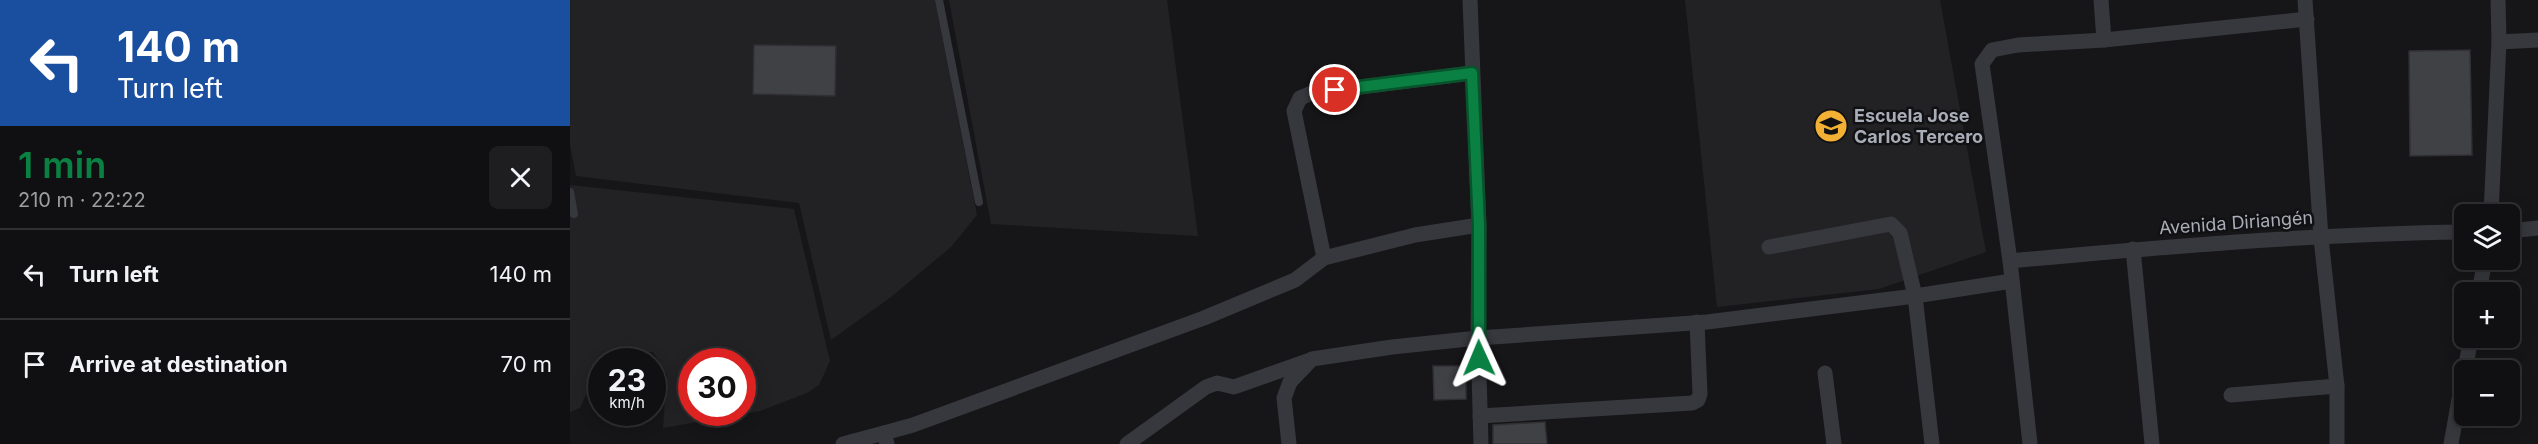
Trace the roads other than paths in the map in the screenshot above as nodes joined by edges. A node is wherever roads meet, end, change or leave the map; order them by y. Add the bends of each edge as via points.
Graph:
1 (939, 0) edge
2 (1470, 0) edge
3 (2101, 0) edge
4 (2306, 0) edge
5 (2498, 0) edge
6 (2307, 19) junction
7 (2104, 40) junction
8 (2538, 40) edge
9 (2499, 42) junction
10 (1472, 73) junction
11 (570, 192) edge
12 (979, 202) dead end
13 (2491, 204) edge
14 (574, 214) dead end
15 (1479, 225) junction
16 (2538, 228) edge
17 (2520, 230) edge
18 (2454, 232) edge
19 (2322, 238) junction
20 (1769, 247) dead end
21 (2133, 249) junction
22 (1324, 258) junction
23 (2010, 261) junction
24 (2012, 281) junction
25 (1915, 297) junction
26 (1697, 322) junction
27 (1478, 338) junction
28 (1312, 359) junction
29 (1825, 373) dead end
30 (2337, 386) junction
31 (2231, 395) dead end
32 (1480, 416) junction
33 (2454, 426) edge
34 (886, 438) edge
35 (843, 444) edge
36 (1127, 444) edge
37 (1289, 444) edge
38 (1481, 444) edge
39 (1834, 444) edge
40 (1932, 444) edge
41 (2030, 444) edge
42 (2152, 444) edge
43 (2337, 444) edge
44 (2451, 444) edge

1 - 12 lane
2 - 10 street
3 - 7 street
4 - 6 street
5 - 9 street
6 - 7 street
6 - 19 street
7 - 23 street via 2001,48 1992,50 1982,64
8 - 9 street
9 - 13 street
10 - 15 street
10 - 22 street via 1312,93 1300,98 1294,111
11 - 14 lane
15 - 22 street via 1415,235
15 - 27 street
16 - 17 street
18 - 19 street, Avenida Diriangén
19 - 21 street, Avenida Diriangén
19 - 30 street
20 - 25 street via 1891,224 1900,233
21 - 23 street, Avenida Diriangén
21 - 42 street
22 - 34 street via 1295,280 1204,318
23 - 24 street
24 - 25 street
24 - 41 street
25 - 26 street
25 - 40 street
26 - 27 street
26 - 32 street via 1700,394 1692,404
27 - 28 street
27 - 32 street
28 - 36 street via 1234,387 1217,383 1206,387
28 - 37 street via 1290,382 1284,398
29 - 39 street
30 - 31 street
30 - 43 street
32 - 38 street
33 - 44 street
34 - 35 street

